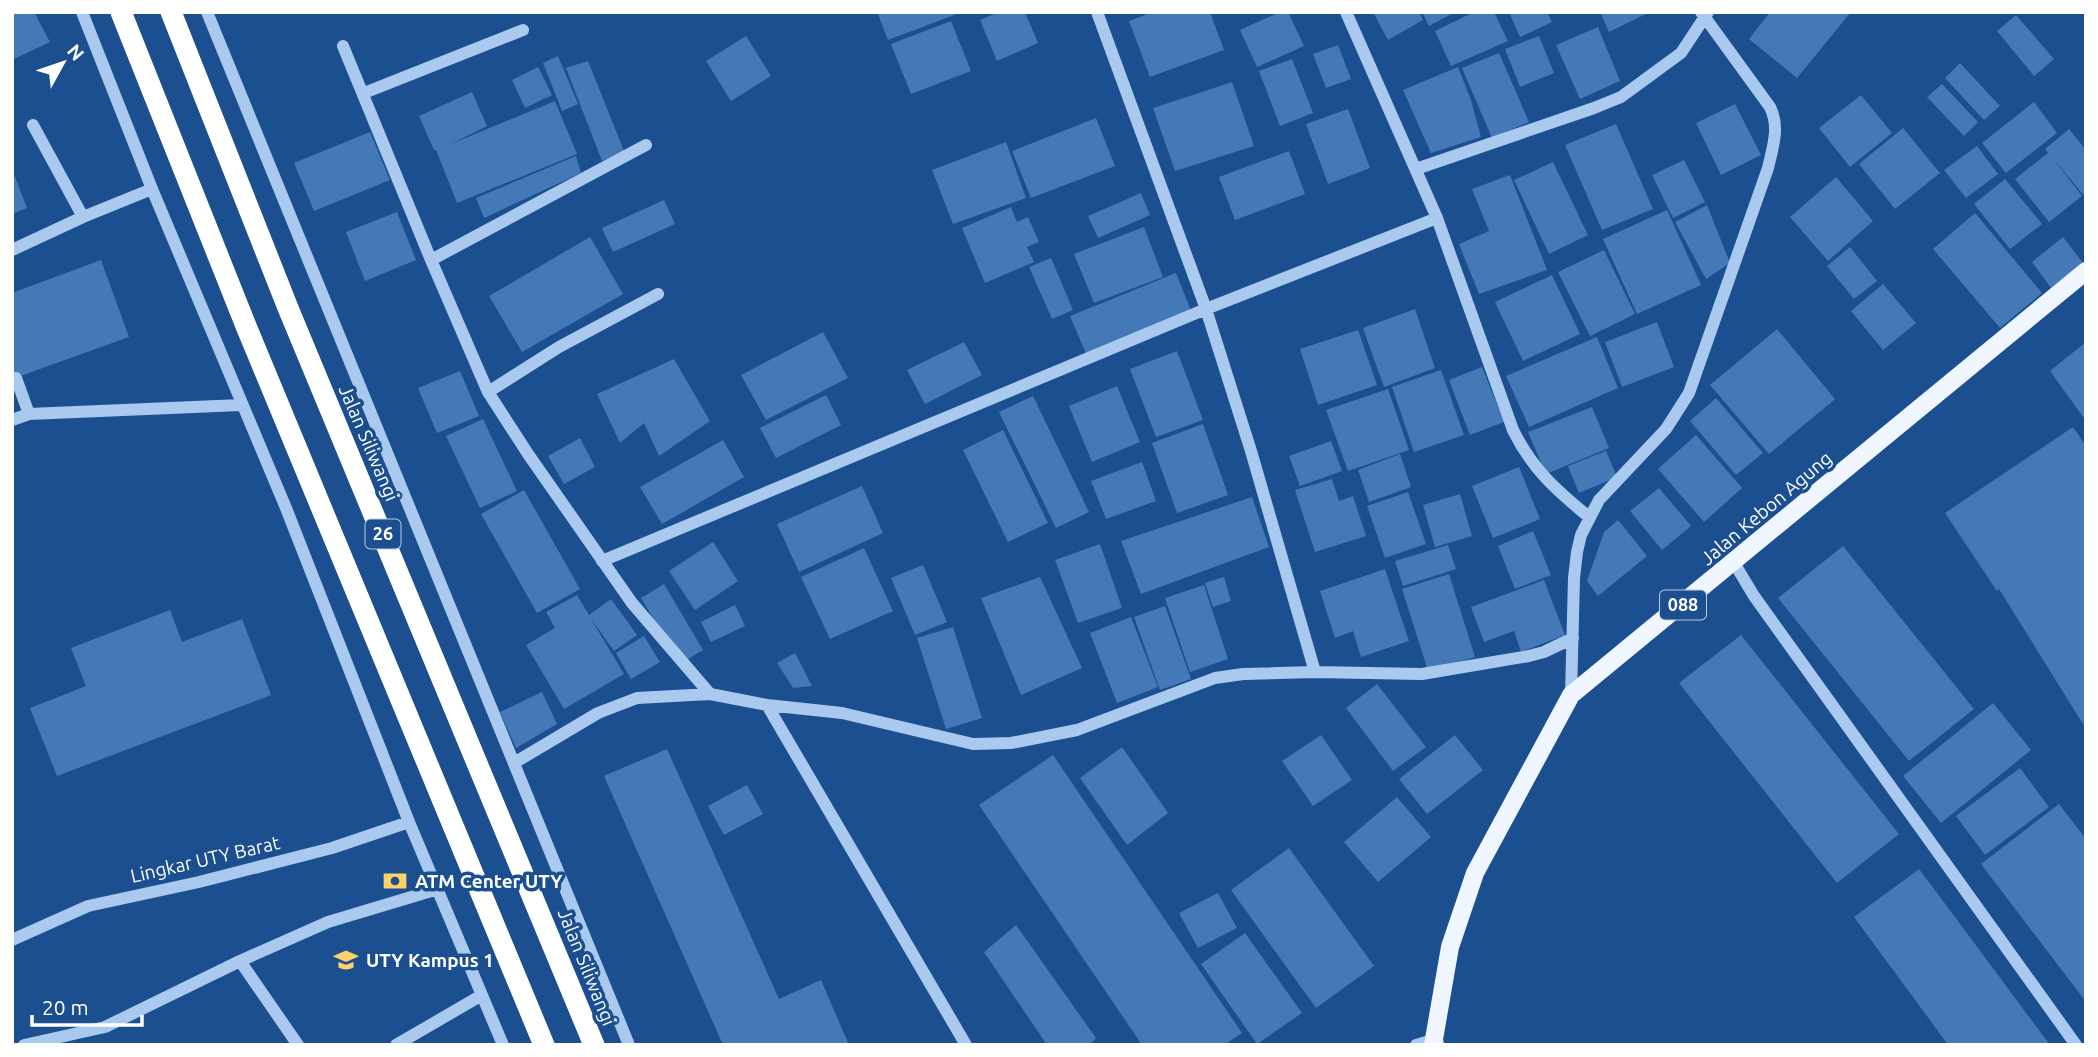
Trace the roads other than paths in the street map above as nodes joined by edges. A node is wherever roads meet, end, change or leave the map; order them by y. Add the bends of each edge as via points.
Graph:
1 (82, 12) edge
2 (121, 12) edge
3 (207, 12) edge
4 (1097, 12) edge
5 (1346, 12) edge
6 (1704, 14) edge
7 (172, 17) edge
8 (523, 30) dead end
9 (343, 46) dead end
10 (364, 93) junction
11 (33, 125) dead end
12 (646, 145) dead end
13 (1416, 169) junction
14 (152, 189) junction
15 (83, 217) junction
16 (1437, 218) junction
17 (12, 250) edge
18 (430, 260) junction
19 (2086, 271) edge
20 (657, 294) dead end
21 (1206, 309) junction
22 (16, 378) dead end
23 (488, 392) junction
24 (241, 405) junction
25 (29, 415) junction
26 (12, 420) edge
27 (1589, 517) junction
28 (602, 561) junction
29 (1733, 561) junction
30 (1573, 638) junction
31 (1315, 672) junction
32 (710, 694) junction
33 (1571, 695) junction
34 (767, 705) junction
35 (514, 764) junction
36 (409, 822) junction
37 (438, 889) junction
38 (12, 940) edge
39 (240, 961) junction
40 (482, 995) junction
41 (1430, 1043) edge
42 (24, 1045) edge
43 (298, 1045) edge
44 (396, 1045) edge
45 (503, 1045) edge
46 (544, 1045) edge
47 (594, 1045) edge
48 (629, 1045) edge
49 (966, 1045) edge
50 (2076, 1045) edge

1 - 14 street
2 - 46 highway, 26
3 - 35 street
4 - 21 street
5 - 13 street
6 - 13 street via 1681,53 1621,97
6 - 27 street via 1770,107 1776,124 1773,146 1689,393 1666,429 1599,500
7 - 47 highway, Jalan Siliwangi / 26 via 288,309
8 - 10 street
9 - 10 street
10 - 18 street
11 - 15 street
12 - 18 street
13 - 16 street
14 - 15 street
14 - 24 street
15 - 17 street
16 - 21 street
16 - 27 street via 1524,453 1538,472
18 - 23 street
19 - 29 main road, Jalan Kebon Agung / 088
20 - 23 street
21 - 28 street
21 - 31 street
22 - 25 street
23 - 28 street
24 - 25 street
24 - 36 street
25 - 26 street
27 - 30 street via 1577,552
28 - 32 street
29 - 33 main road, Jalan Kebon Agung / 088
29 - 50 street
30 - 31 street via 1544,652 1422,674
30 - 33 street
31 - 34 street via 1215,678 1077,730 1011,743 973,744 842,713
32 - 34 street
32 - 35 street via 637,698 598,713
33 - 41 main road, Jalan Kebon Agung / 088 via 1475,873 1450,947
34 - 49 street
35 - 48 street
36 - 37 street
36 - 38 street, Lingkar UTY Barat via 332,848 88,906
37 - 39 street via 328,922
37 - 40 street
39 - 42 street via 105,1027
39 - 43 street
40 - 44 street
40 - 45 street

